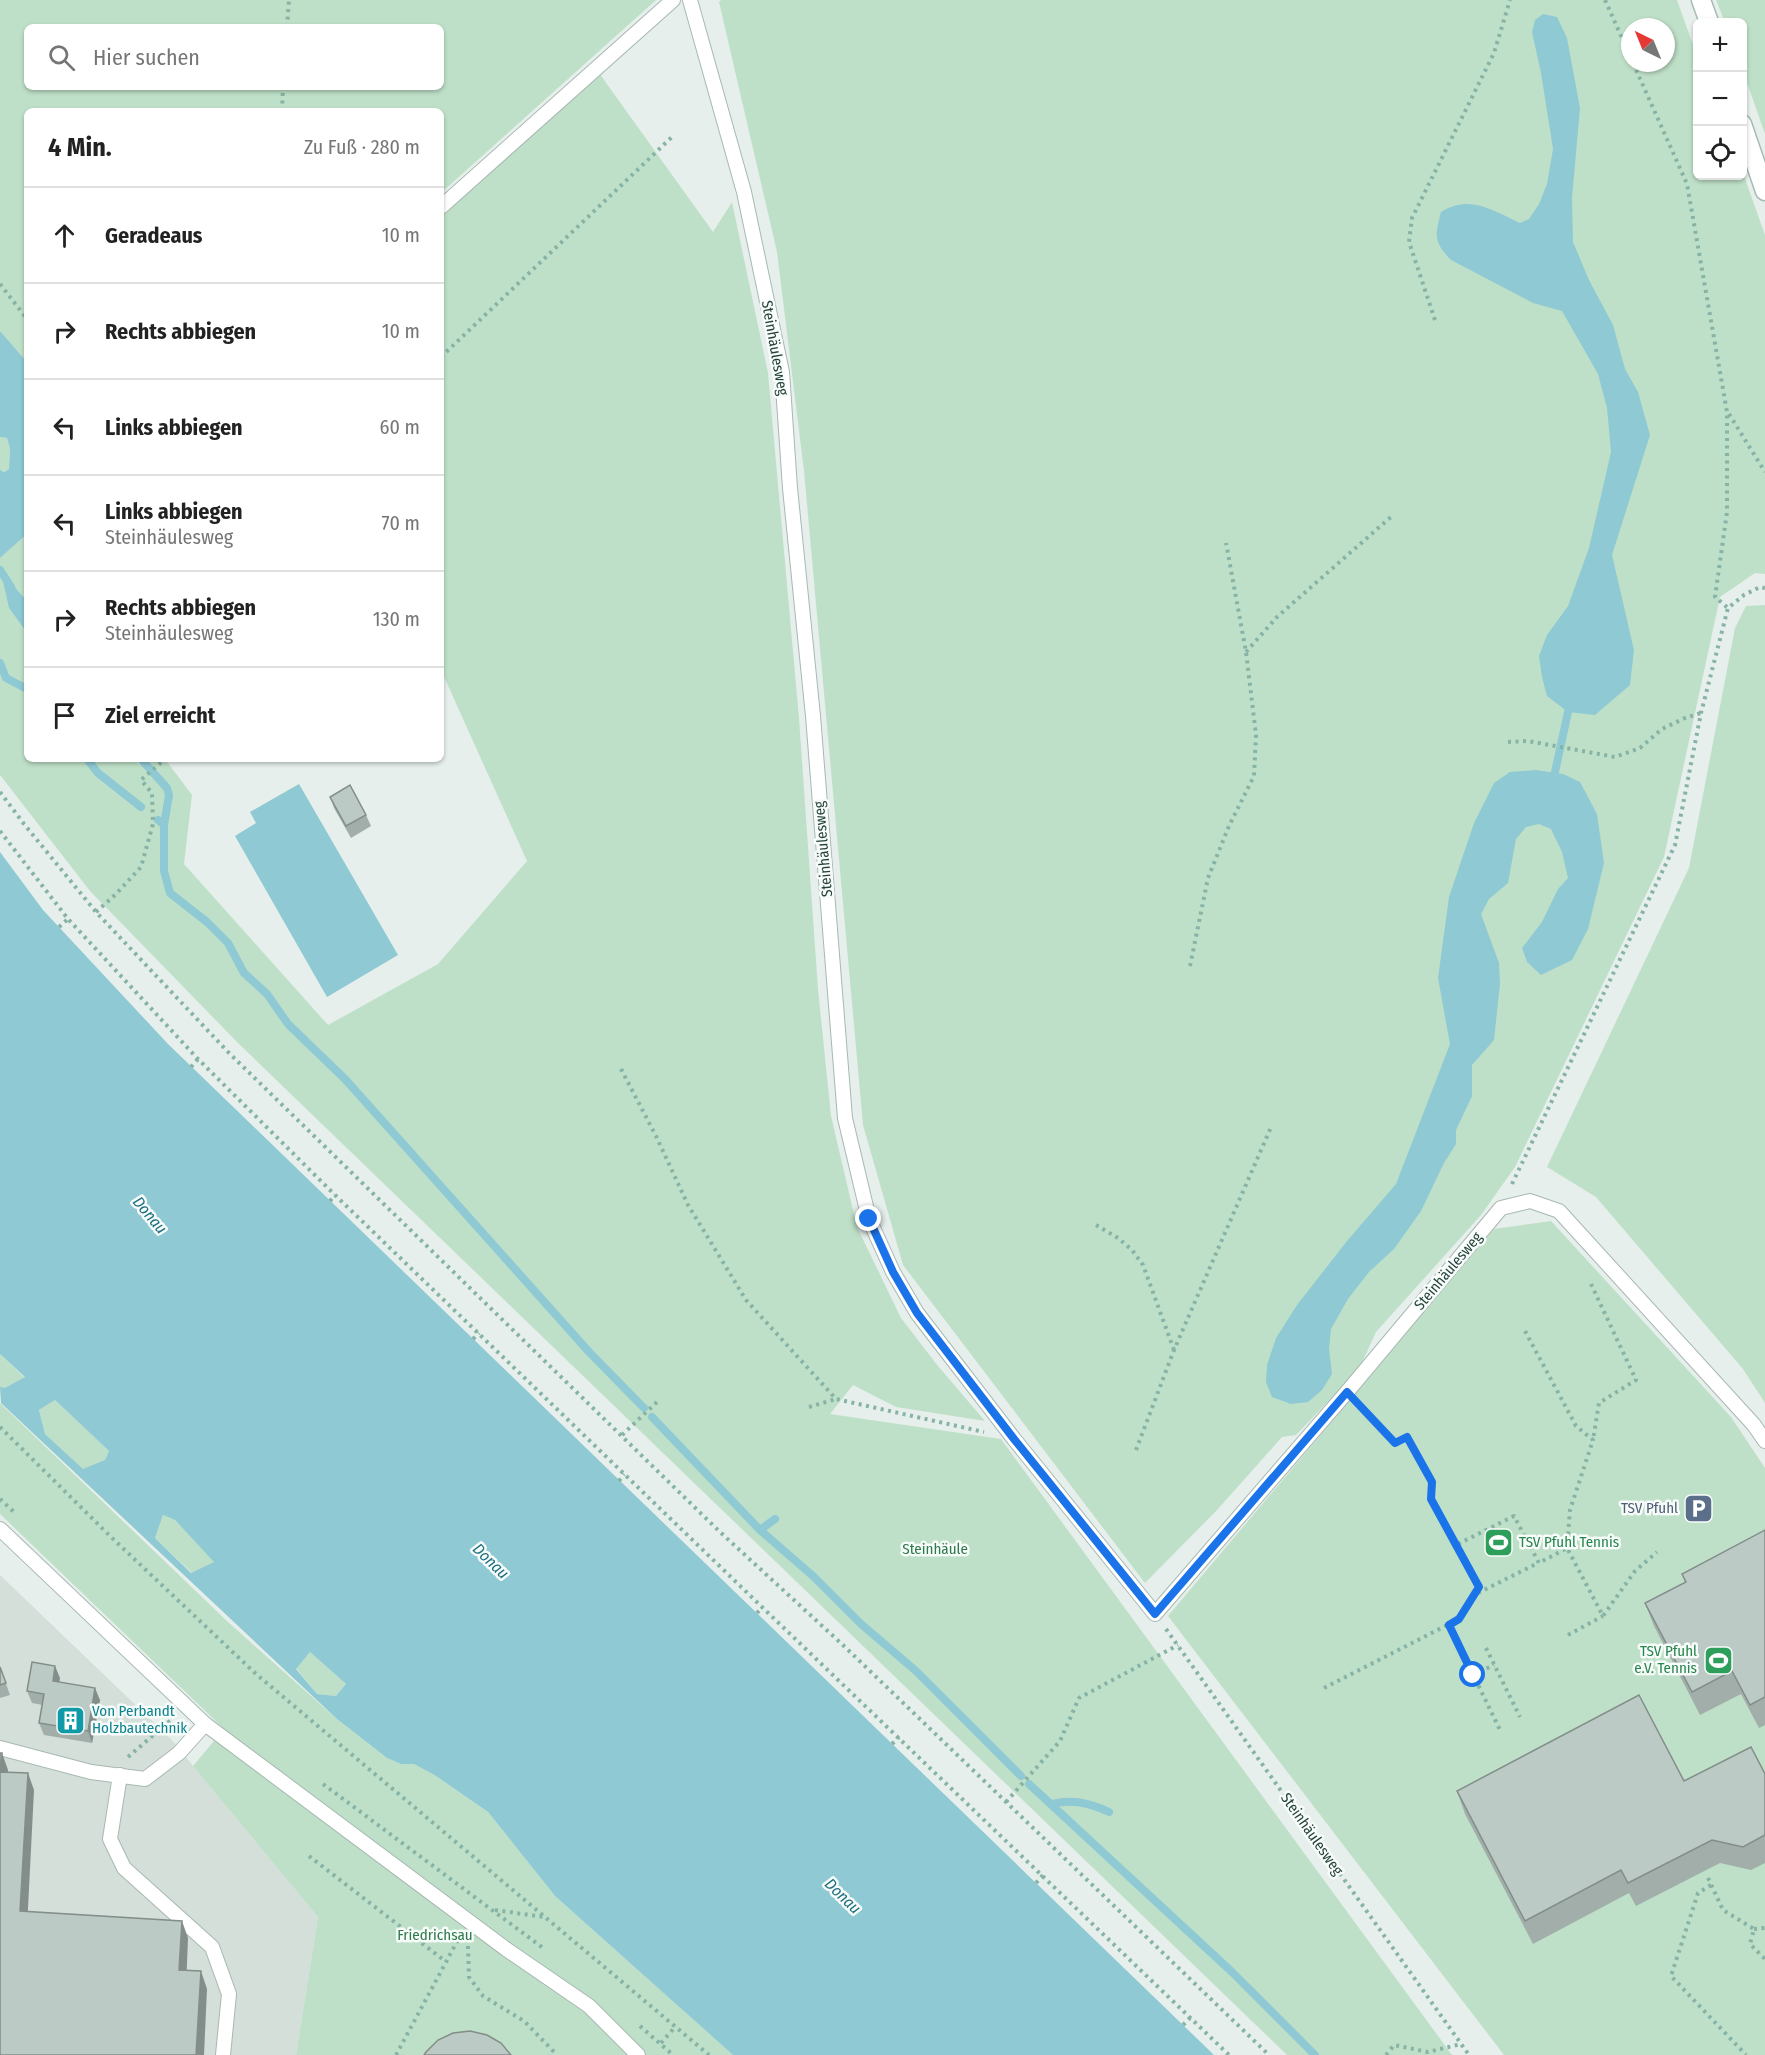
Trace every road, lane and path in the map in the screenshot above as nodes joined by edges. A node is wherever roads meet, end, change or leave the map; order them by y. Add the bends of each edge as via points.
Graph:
1 (289, 0) edge
2 (673, 0) edge
3 (690, 0) edge
4 (1510, 0) edge
5 (1605, 0) edge
6 (1701, 0) edge
7 (1708, 18) edge
8 (287, 24) edge
9 (1621, 36) edge
10 (1637, 72) edge
11 (283, 90) edge
12 (282, 108) edge
13 (1744, 126) edge
14 (674, 135) dead end
15 (1765, 191) edge
16 (444, 204) edge
17 (0, 284) edge
18 (24, 315) edge
19 (1435, 320) dead end
20 (444, 354) edge
21 (1727, 412) junction
22 (1765, 472) edge
23 (1392, 516) dead end
24 (1226, 543) dead end
25 (1765, 588) edge
26 (1728, 609) junction
27 (1246, 652) junction
28 (1701, 712) junction
29 (1508, 742) dead end
30 (162, 762) edge
31 (0, 792) edge
32 (0, 831) edge
33 (96, 912) junction
34 (68, 919) junction
35 (59, 927) dead end
36 (1191, 966) dead end
37 (198, 1059) junction
38 (191, 1067) dead end
39 (621, 1068) dead end
40 (1272, 1125) dead end
41 (335, 1195) junction
42 (330, 1201) dead end
43 (1501, 1208) junction
44 (1096, 1226) dead end
45 (1592, 1284) dead end
46 (1525, 1331) dead end
47 (479, 1333) junction
48 (473, 1339) dead end
49 (1174, 1350) junction
50 (1347, 1392) junction
51 (836, 1399) junction
52 (658, 1401) dead end
53 (810, 1407) dead end
54 (0, 1427) edge
55 (622, 1435) junction
56 (1014, 1439) junction
57 (1593, 1440) junction
58 (1765, 1441) edge
59 (1136, 1450) dead end
60 (624, 1474) junction
61 (619, 1481) dead end
62 (0, 1499) edge
63 (16, 1515) dead end
64 (0, 1529) edge
65 (1456, 1545) junction
66 (1567, 1548) junction
67 (1657, 1552) dead end
68 (1539, 1563) junction
69 (1477, 1593) junction
70 (762, 1607) junction
71 (757, 1614) dead end
72 (1155, 1614) junction
73 (1603, 1616) junction
74 (1449, 1625) junction
75 (1568, 1635) dead end
76 (1179, 1646) junction
77 (1486, 1648) dead end
78 (1494, 1665) junction
79 (1473, 1675) junction
80 (1324, 1688) dead end
81 (186, 1707) junction
82 (1520, 1717) dead end
83 (205, 1724) junction
84 (1500, 1730) dead end
85 (899, 1737) junction
86 (892, 1744) dead end
87 (0, 1748) edge
88 (125, 1760) dead end
89 (120, 1775) junction
90 (315, 1779) dead end
91 (1006, 1802) junction
92 (309, 1856) dead end
93 (1043, 1875) junction
94 (1708, 1878) dead end
95 (1036, 1883) dead end
96 (1711, 1886) junction
97 (494, 1910) junction
98 (545, 1917) junction
99 (468, 1921) junction
100 (1765, 1928) edge
101 (1754, 1929) junction
102 (550, 1953) dead end
103 (1765, 1959) edge
104 (445, 1961) junction
105 (1190, 2018) junction
106 (634, 2021) dead end
107 (1183, 2025) dead end
108 (676, 2026) junction
109 (660, 2043) junction
110 (1461, 2044) junction
111 (1427, 2054) edge
112 (223, 2055) edge
113 (396, 2055) edge
114 (557, 2055) edge
115 (638, 2055) edge
116 (673, 2055) edge
117 (710, 2055) edge
118 (1229, 2055) edge
119 (1269, 2055) edge
120 (1386, 2055) edge
121 (1469, 2055) edge
122 (1746, 2055) edge

1 - 8 path
2 - 16 lane
3 - 56 lane, Steinhäulesweg via 744,192 782,372 845,1118 869,1219 893,1272 917,1313
4 - 19 path via 1494,53 1413,218 1409,242
5 - 9 path
6 - 7 street
10 - 21 path via 1687,184
11 - 12 path
13 - 15 street
14 - 20 path
17 - 18 path
21 - 22 path
21 - 26 path via 1727,512 1715,597
23 - 27 path via 1276,617
24 - 27 path
25 - 26 path via 1744,595
26 - 28 path
27 - 36 path via 1256,735 1254,776 1228,826 1208,878
28 - 29 path via 1662,729 1640,748 1615,758 1528,741
28 - 43 path via 1675,845
30 - 33 path via 141,780 152,793 153,824 141,867
31 - 33 path
32 - 34 path
33 - 55 path via 229,1053
34 - 35 path
34 - 37 path
37 - 38 path
37 - 41 path
39 - 51 path via 688,1204 746,1300
40 - 49 path
41 - 42 path
41 - 47 path
43 - 50 lane, Steinhäulesweg
43 - 58 lane via 1530,1201 1559,1211
44 - 49 path via 1118,1238 1143,1265
45 - 57 path via 1636,1380 1599,1403
46 - 57 path via 1576,1426
47 - 48 path
47 - 60 path
49 - 59 path
50 - 65 path via 1395,1443 1407,1437 1432,1482 1431,1499
50 - 72 lane, Steinhäulesweg
51 - 53 path
51 - 56 path
52 - 55 path
54 - 98 path via 256,1674
55 - 91 path
56 - 72 lane, Steinhäulesweg
57 - 66 path via 1570,1510
60 - 61 path
60 - 70 path
62 - 63 path
64 - 81 lane
65 - 68 path via 1514,1516
65 - 69 path via 1479,1587
66 - 68 path
66 - 73 path
67 - 73 path via 1635,1571
68 - 69 path
69 - 74 path via 1459,1619
70 - 71 path
70 - 85 path
72 - 76 path, Steinhäulesweg
73 - 75 path
74 - 79 path
74 - 80 path
76 - 91 path via 1079,1698 1060,1742
76 - 110 path, Steinhäulesweg
77 - 78 path
78 - 79 path
78 - 82 path
79 - 84 path
81 - 83 lane
81 - 88 path
83 - 89 lane via 178,1753 145,1779
83 - 99 lane
85 - 86 path
85 - 93 path
87 - 89 lane via 91,1772
89 - 112 lane via 110,1839 124,1868 212,1947 230,1994
90 - 97 path
91 - 119 path
92 - 104 path
93 - 95 path
93 - 105 path
94 - 96 path
96 - 101 path via 1724,1910
96 - 122 path via 1698,1893 1671,1976
97 - 98 path
97 - 102 path
98 - 108 path
99 - 104 path
99 - 114 path via 469,1977 483,1996 524,2021
99 - 115 lane via 588,2006
100 - 101 path
101 - 103 path via 1750,1944
104 - 113 path
105 - 107 path
105 - 118 path
106 - 109 path
108 - 109 path
108 - 117 path
109 - 116 path
110 - 111 path
110 - 121 path, Steinhäulesweg
111 - 120 path via 1394,2045

